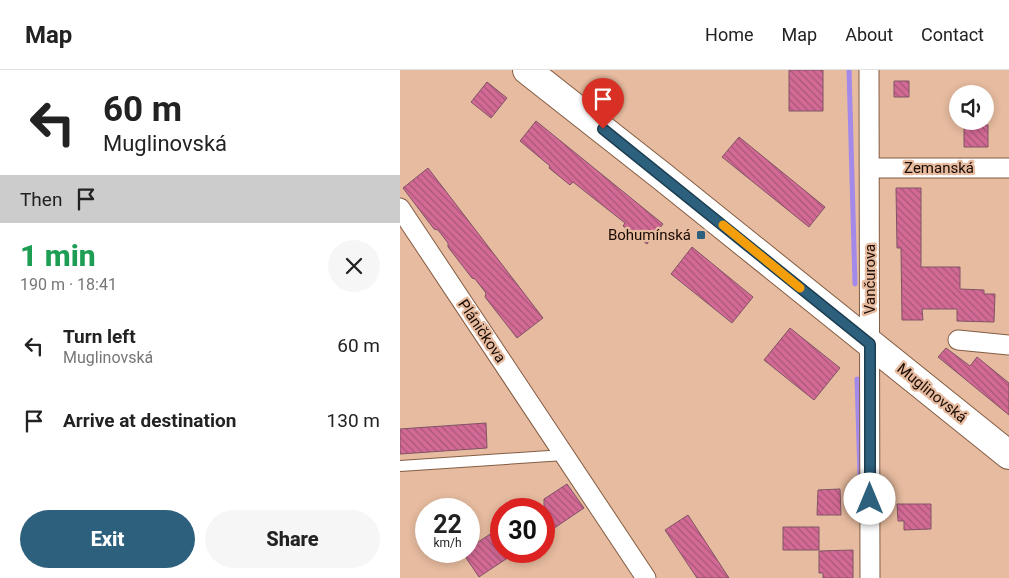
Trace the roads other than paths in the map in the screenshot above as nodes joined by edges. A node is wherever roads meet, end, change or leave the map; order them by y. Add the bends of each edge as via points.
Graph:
1 (527, 70) edge
2 (869, 70) edge
3 (870, 168) junction
4 (1009, 168) edge
5 (400, 208) edge
6 (958, 340) dead end
7 (870, 344) junction
8 (1009, 345) edge
9 (1009, 454) edge
10 (564, 455) junction
11 (400, 466) edge
12 (646, 578) edge
13 (870, 578) edge

1 - 7 main road, Muglinovská
2 - 3 street, Vančurova
3 - 4 street, Zemanská
3 - 7 street, Vančurova
5 - 10 street, Pláničkova
6 - 8 street
7 - 9 main road, Muglinovská
7 - 13 street, Vančurova
10 - 11 lane
10 - 12 street, Pláničkova

